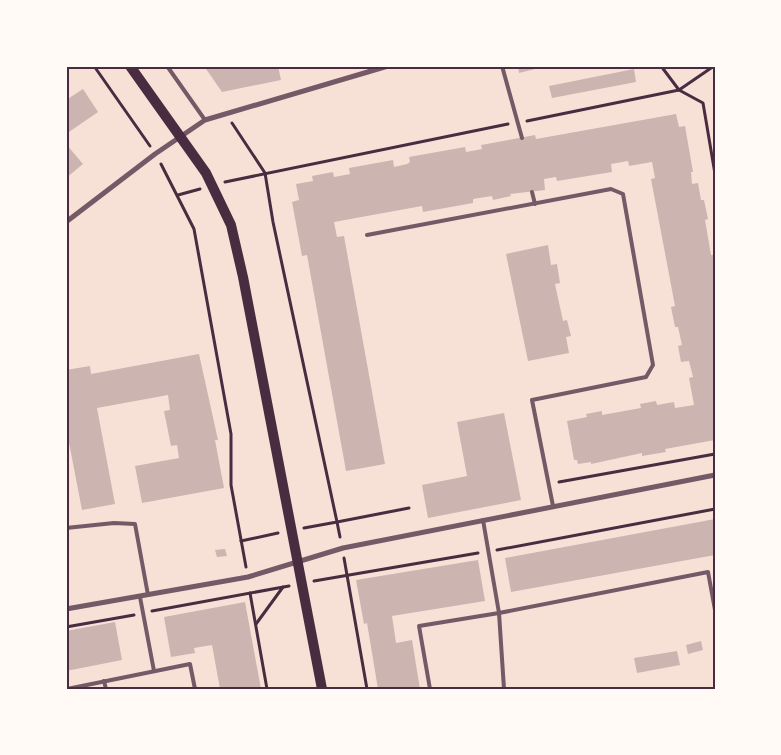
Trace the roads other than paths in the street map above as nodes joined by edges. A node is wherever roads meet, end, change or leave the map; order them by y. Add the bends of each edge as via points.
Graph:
1 (130, 66) edge
2 (167, 66) edge
3 (388, 66) edge
4 (502, 66) edge
5 (204, 120) junction
6 (181, 135) junction
7 (522, 138) dead end
8 (532, 192) dead end
9 (535, 204) junction
10 (66, 222) edge
11 (367, 235) dead end
12 (715, 475) edge
13 (553, 506) junction
14 (482, 520) junction
15 (66, 528) edge
16 (298, 562) junction
17 (148, 595) junction
18 (140, 596) junction
19 (66, 609) edge
20 (715, 610) edge
21 (499, 613) junction
22 (154, 671) junction
23 (104, 681) junction
24 (66, 689) edge
25 (106, 689) edge
26 (195, 689) edge
27 (322, 689) edge
28 (430, 689) edge
29 (504, 689) edge

1 - 6 main road
2 - 5 lane
3 - 5 street
4 - 7 lane
5 - 6 street
6 - 10 street
6 - 16 main road via 206,173 231,225 244,277
8 - 9 lane
9 - 11 lane
9 - 13 lane via 612,189 623,194 652,365 646,377 532,400
12 - 13 street
13 - 14 street
14 - 16 street via 343,548
14 - 21 lane
15 - 17 lane via 135,524
16 - 17 street via 248,577
16 - 27 main road
17 - 18 street
18 - 19 street
18 - 22 lane
20 - 21 lane via 708,572
21 - 28 lane via 419,626
21 - 29 lane
22 - 23 lane
22 - 26 lane via 190,664
23 - 24 lane
23 - 25 lane

